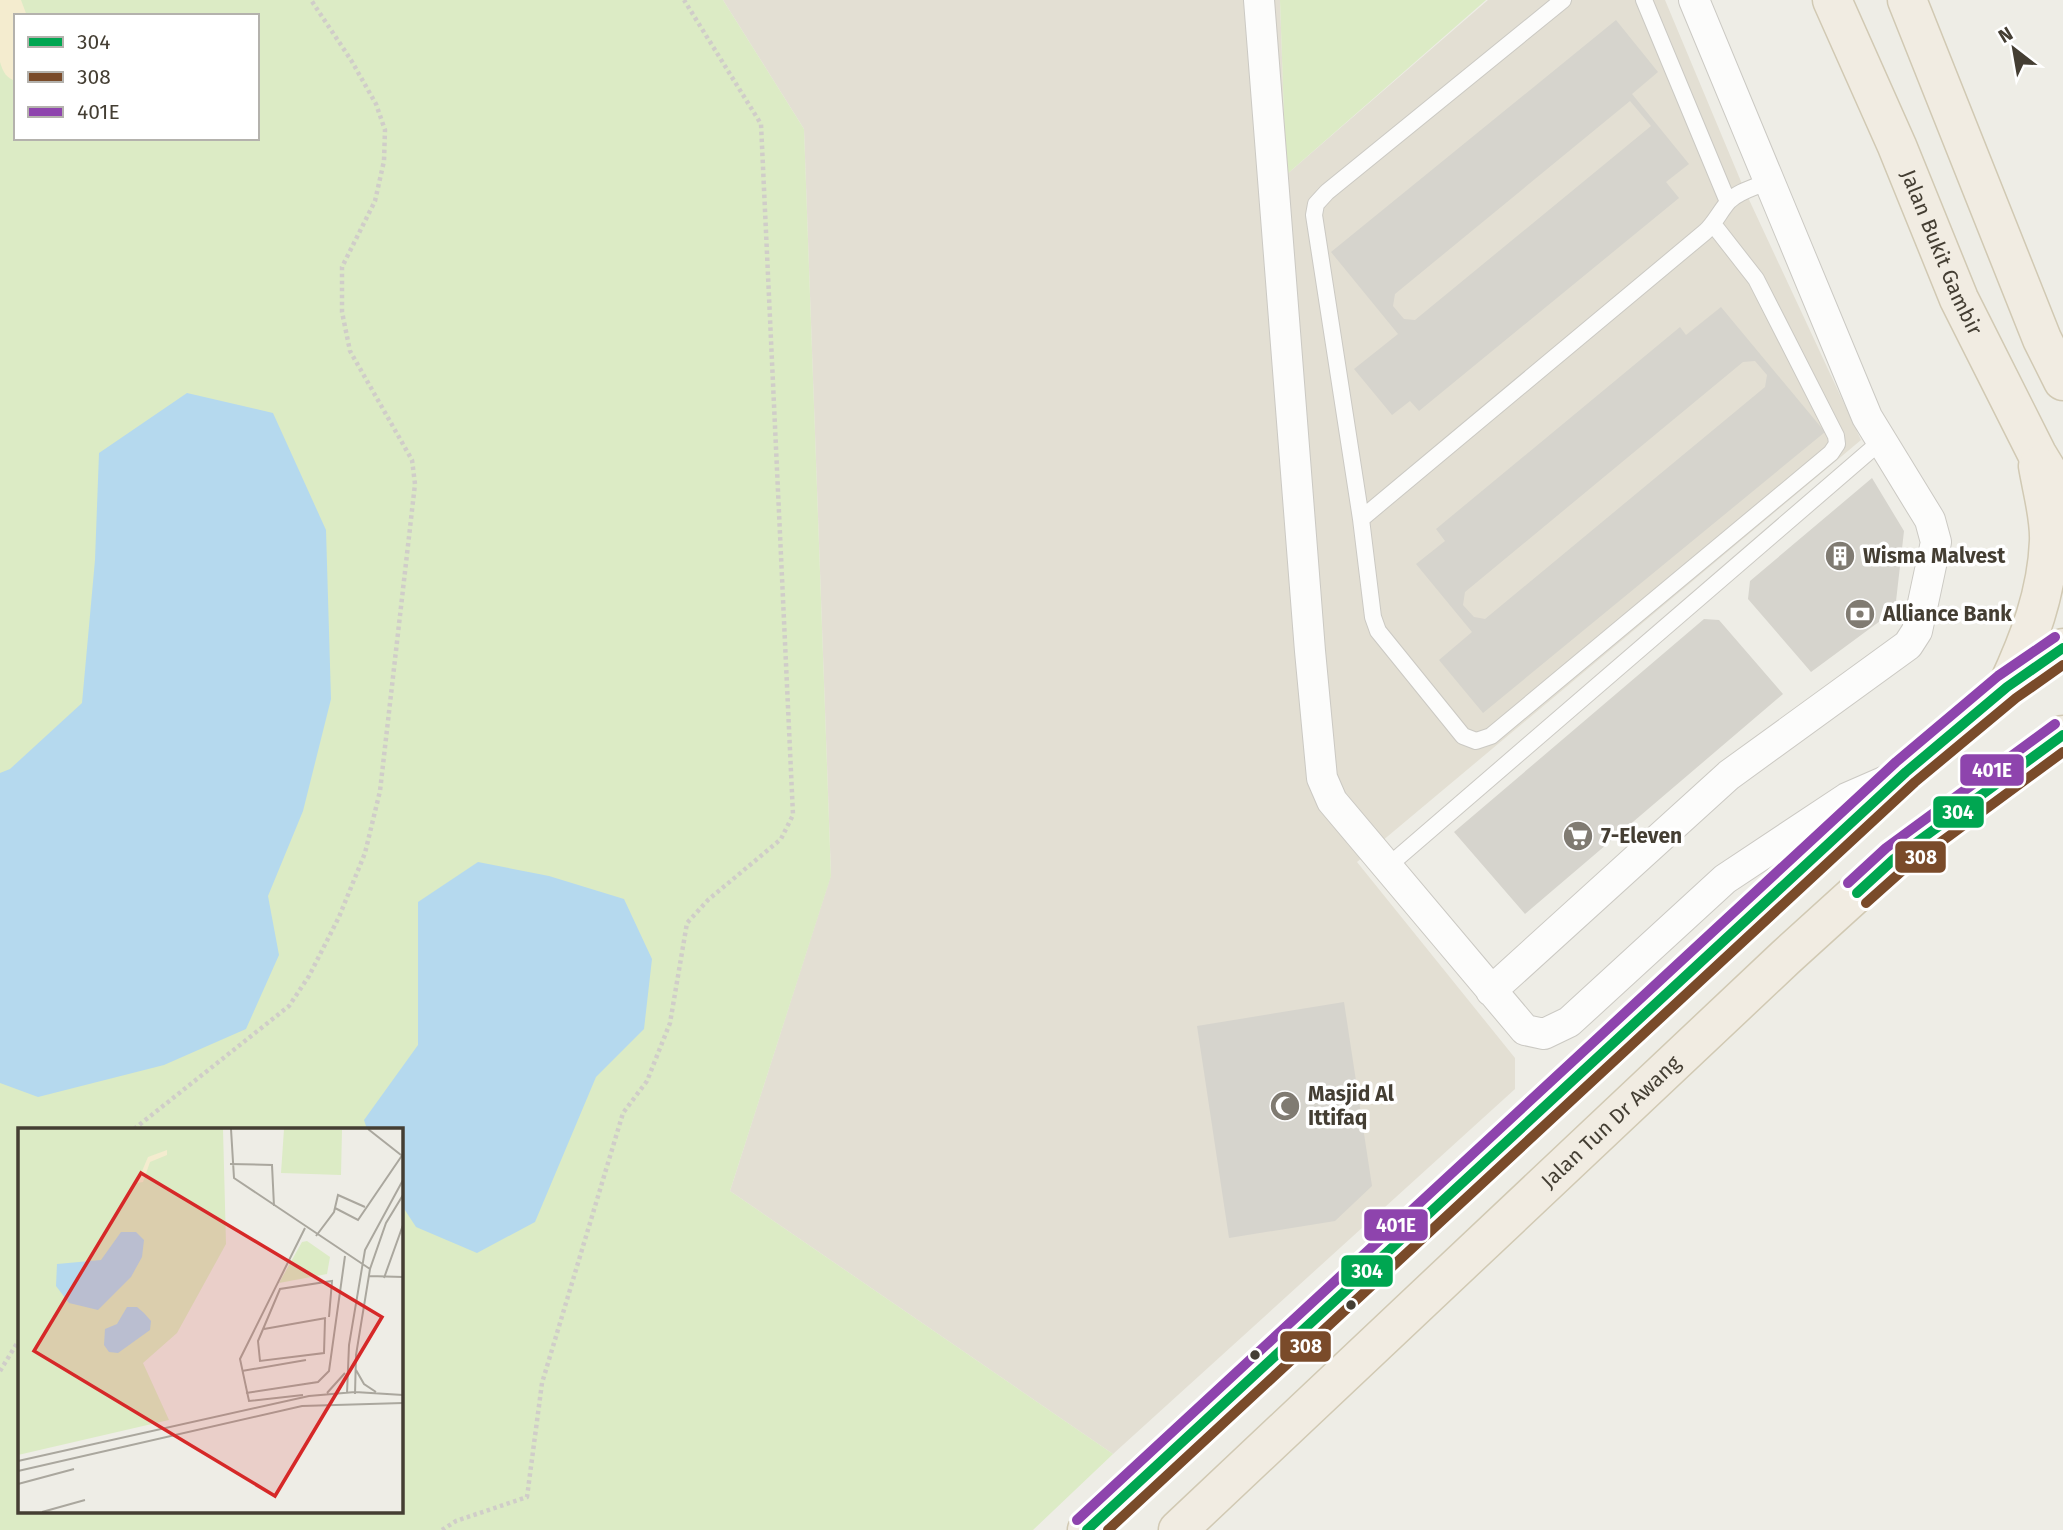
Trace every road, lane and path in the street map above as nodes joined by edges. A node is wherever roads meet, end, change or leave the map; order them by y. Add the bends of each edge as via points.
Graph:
1 (311, 0) edge
2 (684, 0) edge
3 (1259, 0) edge
4 (1563, 0) edge
5 (1644, 0) edge
6 (1694, 0) edge
7 (1832, 0) edge
8 (1907, 0) edge
9 (1769, 181) junction
10 (1728, 202) junction
11 (1713, 224) junction
12 (2063, 381) edge
13 (1880, 442) junction
14 (2036, 454) junction
15 (2063, 497) edge
16 (1362, 519) junction
17 (2063, 648) edge
18 (2007, 687) junction
19 (2063, 735) edge
20 (1906, 772) junction
21 (1387, 867) junction
22 (1491, 991) junction
23 (135, 1128) edge
24 (18, 1342) edge
25 (0, 1371) edge
26 (442, 1530) edge
27 (1087, 1530) edge
28 (1178, 1530) edge

1 - 23 path via 351,60 385,130 375,201 342,267 342,312 350,351 412,460 415,484 380,791 365,853 340,917 289,1006
2 - 26 path via 761,124 793,815 781,838 688,923 670,1023 647,1081 623,1113 542,1383 527,1497
3 - 21 street via 1322,778 1332,801
4 - 16 lane via 1317,204 1314,215
5 - 10 lane
6 - 9 street
7 - 14 main road, Jalan Bukit Gambir via 1959,299
8 - 12 main road via 2042,339
9 - 10 lane
9 - 13 street
10 - 11 lane
11 - 16 lane
11 - 16 lane via 1756,279 1837,444 1491,736 1476,741 1463,736 1378,631
13 - 21 lane
13 - 22 street via 1930,520 1936,542 1917,631 1908,645 1729,775
14 - 15 main road, Jalan Bukit Gambir
14 - 18 main road via 2049,539 2043,594
17 - 18 main road
18 - 20 main road
19 - 28 main road, Jalan Tun Dr Awang via 1884,868
20 - 22 street via 1847,798 1725,879 1569,1022 1544,1034 1525,1030
20 - 27 main road
21 - 22 street
24 - 25 path

